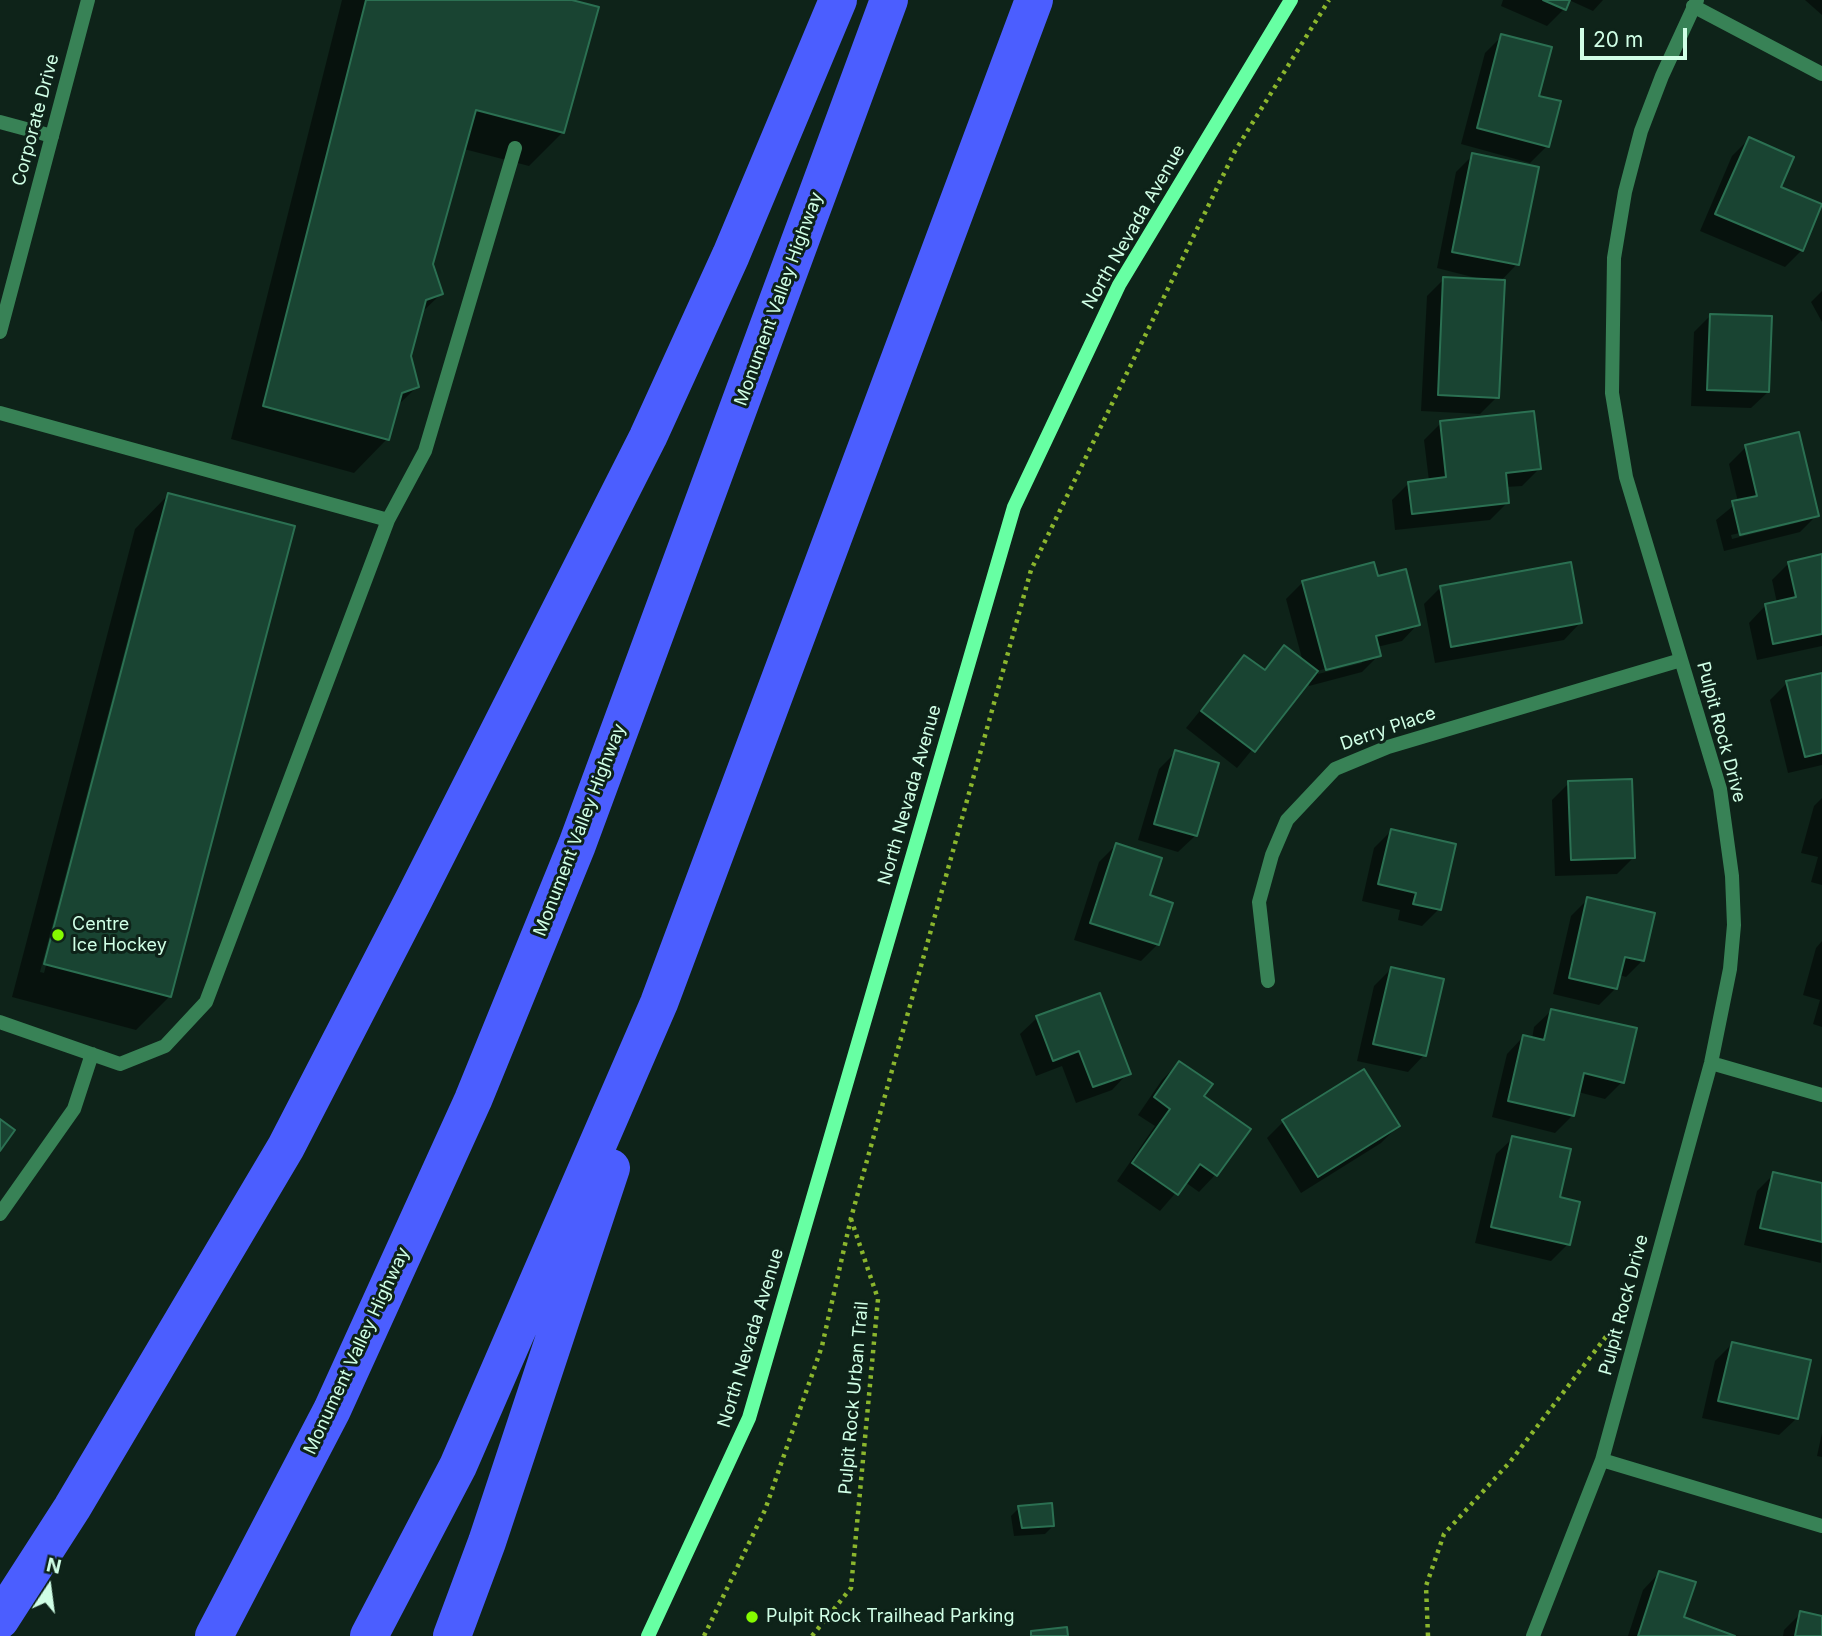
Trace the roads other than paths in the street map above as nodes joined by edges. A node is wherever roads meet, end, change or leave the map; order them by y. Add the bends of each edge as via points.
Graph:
1 (88, 0) edge
2 (838, 0) edge
3 (889, 0) edge
4 (1034, 0) edge
5 (1291, 0) edge
6 (1695, 3) edge
7 (1822, 74) edge
8 (0, 122) edge
9 (52, 136) junction
10 (515, 148) dead end
11 (0, 332) edge
12 (0, 414) edge
13 (388, 520) junction
14 (1681, 660) junction
15 (709, 874) junction
16 (1268, 981) dead end
17 (0, 1022) edge
18 (92, 1054) junction
19 (1711, 1063) junction
20 (1822, 1095) edge
21 (0, 1214) edge
22 (1602, 1460) junction
23 (1822, 1526) edge
24 (0, 1620) edge
25 (215, 1636) edge
26 (369, 1636) edge
27 (452, 1636) edge
28 (648, 1636) edge
29 (1533, 1636) edge

1 - 9 street, Corporate Drive
2 - 24 highway via 648,438 286,1147 72,1508
3 - 25 highway, Monument Valley Highway via 577,845 483,1074 332,1410
4 - 15 highway
5 - 28 main road, North Nevada Avenue via 1119,285 1014,507 750,1418
6 - 7 street
6 - 14 street, Pulpit Rock Drive via 1641,131 1628,180 1614,258 1612,318 1612,393 1626,477
8 - 9 street
9 - 11 street, Corporate Drive
10 - 13 street via 425,452
12 - 13 street
13 - 18 street via 206,1002 165,1046 120,1064
14 - 16 street, Derry Place via 1388,747 1335,769 1287,820 1272,855 1259,902
14 - 19 street, Pulpit Rock Drive via 1720,789 1732,876 1730,969
15 - 26 highway via 659,1003 458,1466
15 - 27 highway
17 - 18 street
18 - 21 street via 74,1109
19 - 20 street
19 - 22 street, Pulpit Rock Drive
22 - 23 street
22 - 29 street, Pulpit Rock Drive

